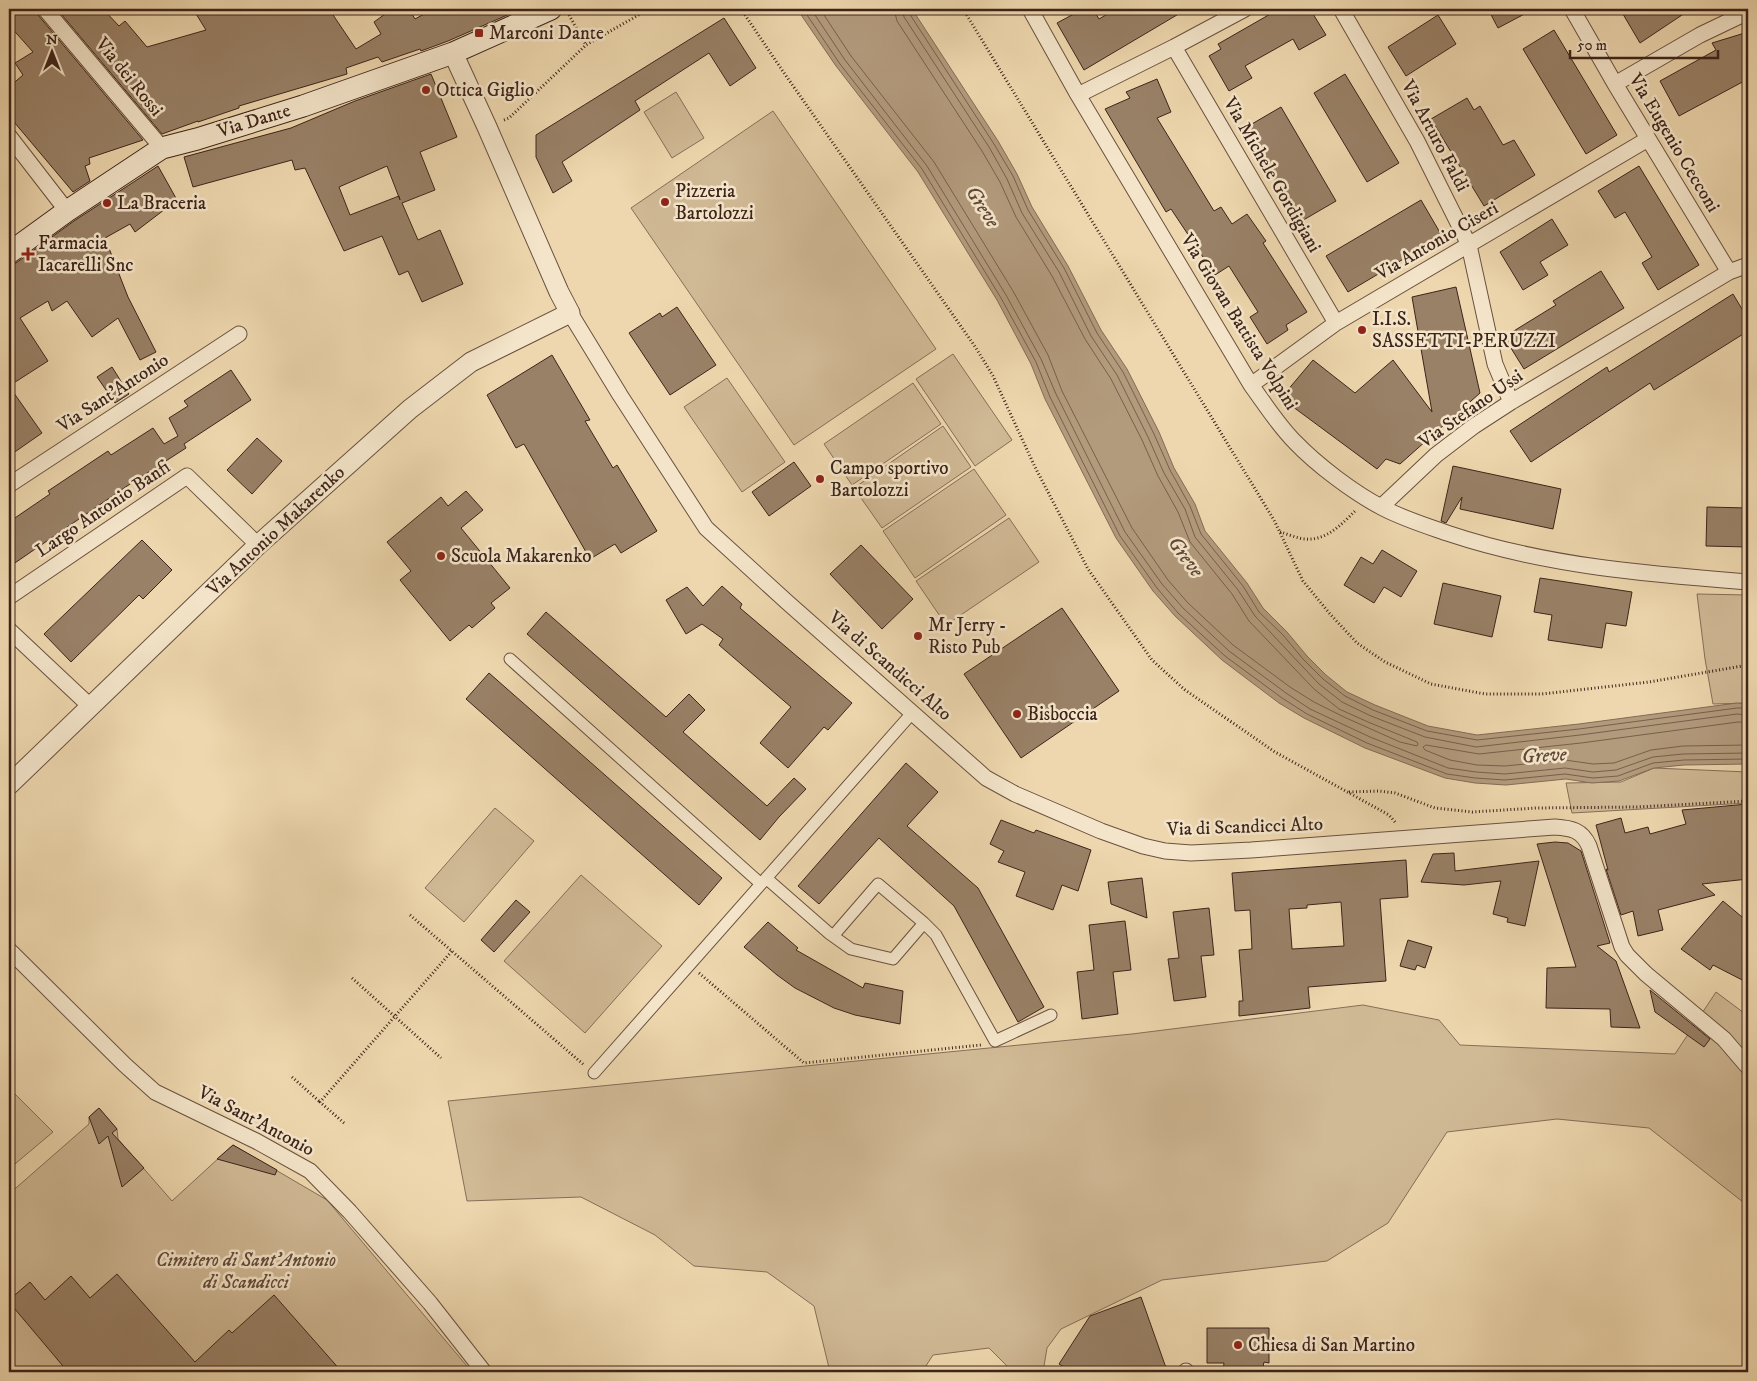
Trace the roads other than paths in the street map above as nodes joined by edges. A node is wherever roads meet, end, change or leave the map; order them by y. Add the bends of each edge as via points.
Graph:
1 (45, 9) edge
2 (551, 9) edge
3 (1030, 9) edge
4 (1245, 9) edge
5 (1341, 9) edge
6 (1572, 9) edge
7 (1748, 12) edge
8 (1174, 47) junction
9 (453, 53) junction
10 (1615, 84) junction
11 (1078, 96) junction
12 (9, 136) edge
13 (1648, 139) junction
14 (162, 148) junction
15 (67, 210) junction
16 (1469, 245) junction
17 (9, 252) edge
18 (1748, 265) edge
19 (1728, 272) junction
20 (570, 313) junction
21 (1336, 323) junction
22 (239, 334) dead end
23 (1251, 385) junction
24 (1511, 402) junction
25 (9, 485) edge
26 (1381, 507) junction
27 (258, 545) junction
28 (1748, 582) edge
29 (9, 598) edge
30 (9, 630) edge
31 (510, 659) dead end
32 (91, 707) junction
33 (913, 712) junction
34 (9, 785) edge
35 (764, 881) junction
36 (924, 923) junction
37 (833, 936) junction
38 (9, 950) edge
39 (1051, 1015) dead end
40 (1748, 1066) edge
41 (594, 1073) road end
42 (484, 1372) edge

1 - 14 street, Via dei Rossi
2 - 9 main road, Via Dante
3 - 11 street, Via Giovan Battista Volpini
4 - 8 street
5 - 16 street, Via Arturo Faldi via 1418,141
6 - 10 street, Via Eugenio Cecconi
7 - 10 street via 1700,35
8 - 11 street
8 - 21 street, Via Michele Gordigiani
9 - 14 main road, Via Dante via 303,106
9 - 20 street
10 - 13 street, Via Eugenio Cecconi
11 - 23 street, Via Giovan Battista Volpini
12 - 15 street
13 - 16 street, Via Antonio Ciseri
13 - 19 street, Via Eugenio Cecconi
14 - 15 main road, Via Dante
15 - 17 main road, Via Dante
16 - 21 street, Via Antonio Ciseri
16 - 24 street, Via Arturo Faldi via 1495,364
18 - 19 street, Via Stefano Ussi
19 - 24 street, Via Stefano Ussi
20 - 27 street, Via Antonio Makarenko via 481,357 446,380 362,450
20 - 33 street, Via di Scandicci Alto via 706,528
21 - 23 street, Via Antonio Ciseri
22 - 25 street, Via Sant'Antonio
23 - 26 street, Via Giovan Battista Volpini via 1294,442 1332,474
24 - 26 street, Via Stefano Ussi via 1436,455
26 - 28 street, Via Giovan Battista Volpini via 1408,520 1483,545 1575,564 1651,575
27 - 29 street, Largo Antonio Banfi via 187,476
27 - 32 street, Via Antonio Makarenko
30 - 32 street
31 - 35 street
32 - 34 street, Via Antonio Makarenko
33 - 35 street
33 - 40 street, Via di Scandicci Alto via 986,778 1062,815 1155,849 1215,852 1555,827 1575,830 1590,846 1627,955 1724,1039
35 - 37 street
35 - 41 street
36 - 37 street via 892,959 851,949
36 - 37 street via 878,884
36 - 39 street via 936,935 995,1041
38 - 42 street, Via Sant'Antonio via 155,1092 310,1171 430,1303

